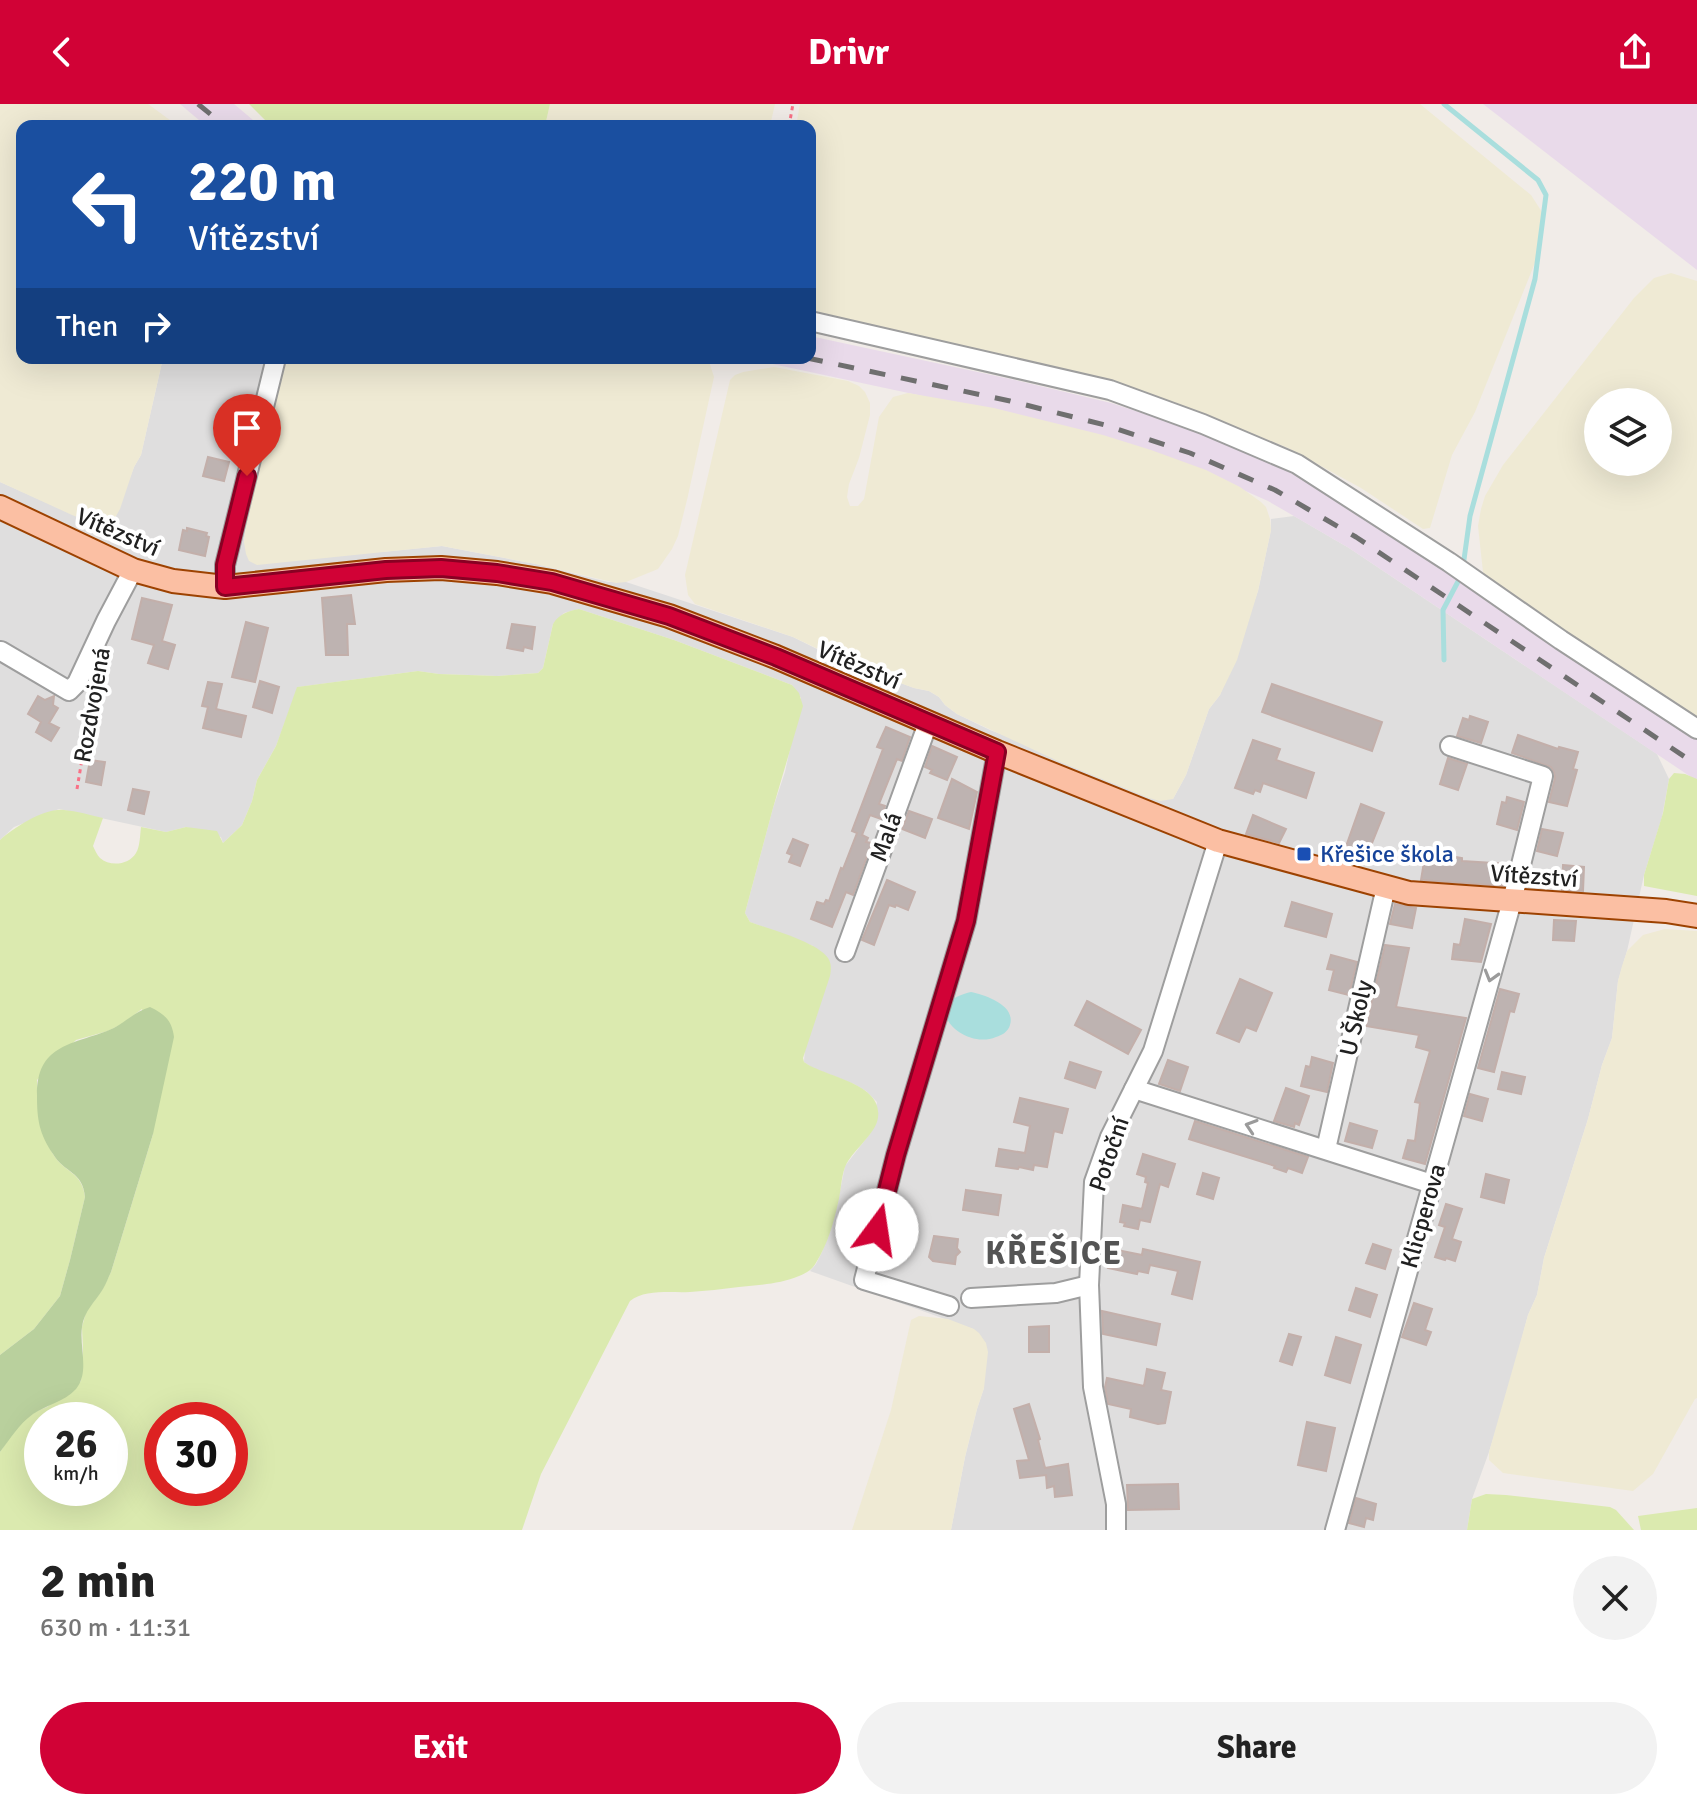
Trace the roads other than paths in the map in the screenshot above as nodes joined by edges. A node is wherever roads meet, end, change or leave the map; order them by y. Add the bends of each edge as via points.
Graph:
1 (816, 322) edge
2 (275, 364) edge
3 (0, 507) edge
4 (133, 570) junction
5 (225, 587) junction
6 (1, 651) edge
7 (928, 723) junction
8 (1697, 729) edge
9 (1450, 746) dead end
10 (997, 752) junction
11 (1218, 841) junction
12 (1386, 887) junction
13 (1512, 901) junction
14 (1697, 916) edge
15 (845, 952) dead end
16 (1134, 1089) junction
17 (1326, 1149) junction
18 (1432, 1184) junction
19 (1089, 1285) junction
20 (971, 1298) dead end
21 (949, 1306) dead end
22 (1116, 1530) edge
23 (1335, 1530) edge

1 - 8 street via 1110,390 1297,464
2 - 5 street via 225,565
3 - 4 main road, Vítězství
4 - 5 main road, Vítězství
4 - 6 street, Rozdvojená via 69,691
5 - 7 main road, Vítězství via 441,568 552,582 669,616
7 - 10 main road, Vítězství
7 - 15 street, Malá
9 - 13 street, Klicperova via 1543,776
10 - 11 main road, Vítězství
10 - 21 street via 966,921 864,1280
11 - 12 main road, Vítězství
11 - 16 street, Potoční via 1153,1051
12 - 13 main road, Vítězství
12 - 17 street, U Školy
13 - 14 main road, Vítězství
13 -> 18 street, Klicperova
17 -> 16 street
16 - 19 street, Potoční via 1094,1182
17 - 18 street
18 - 23 street, Klicperova
19 - 20 street via 1056,1293
19 - 22 street, Potoční via 1093,1387 1116,1504

